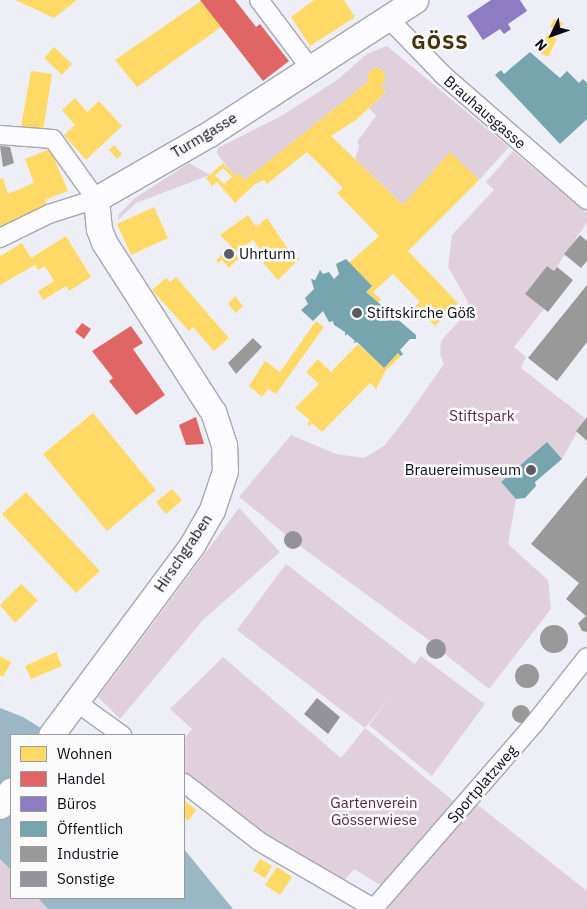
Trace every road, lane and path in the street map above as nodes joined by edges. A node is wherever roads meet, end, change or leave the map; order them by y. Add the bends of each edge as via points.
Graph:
1 (259, 0) edge
2 (415, 0) edge
3 (388, 18) junction
4 (311, 69) junction
5 (0, 135) edge
6 (96, 199) junction
7 (587, 200) edge
8 (0, 238) edge
9 (587, 657) edge
10 (76, 702) junction
11 (53, 733) edge
12 (121, 734) edge
13 (185, 784) edge
14 (10, 791) edge
15 (0, 806) edge
16 (375, 909) edge

1 - 4 street
2 - 3 main road, Turmgasse
3 - 4 main road, Turmgasse
3 - 7 street, Brauhausgasse via 442,74
4 - 6 main road, Turmgasse
5 - 6 street via 53,139
6 - 8 street via 49,214
6 - 10 main road, Hirschgraben via 99,229 104,242 213,412 224,445 225,471 212,510 192,545
9 - 16 street, Sportplatzweg via 534,724
10 - 11 main road, Hirschgraben
10 - 12 street
13 - 16 street via 260,842
14 - 15 main road

